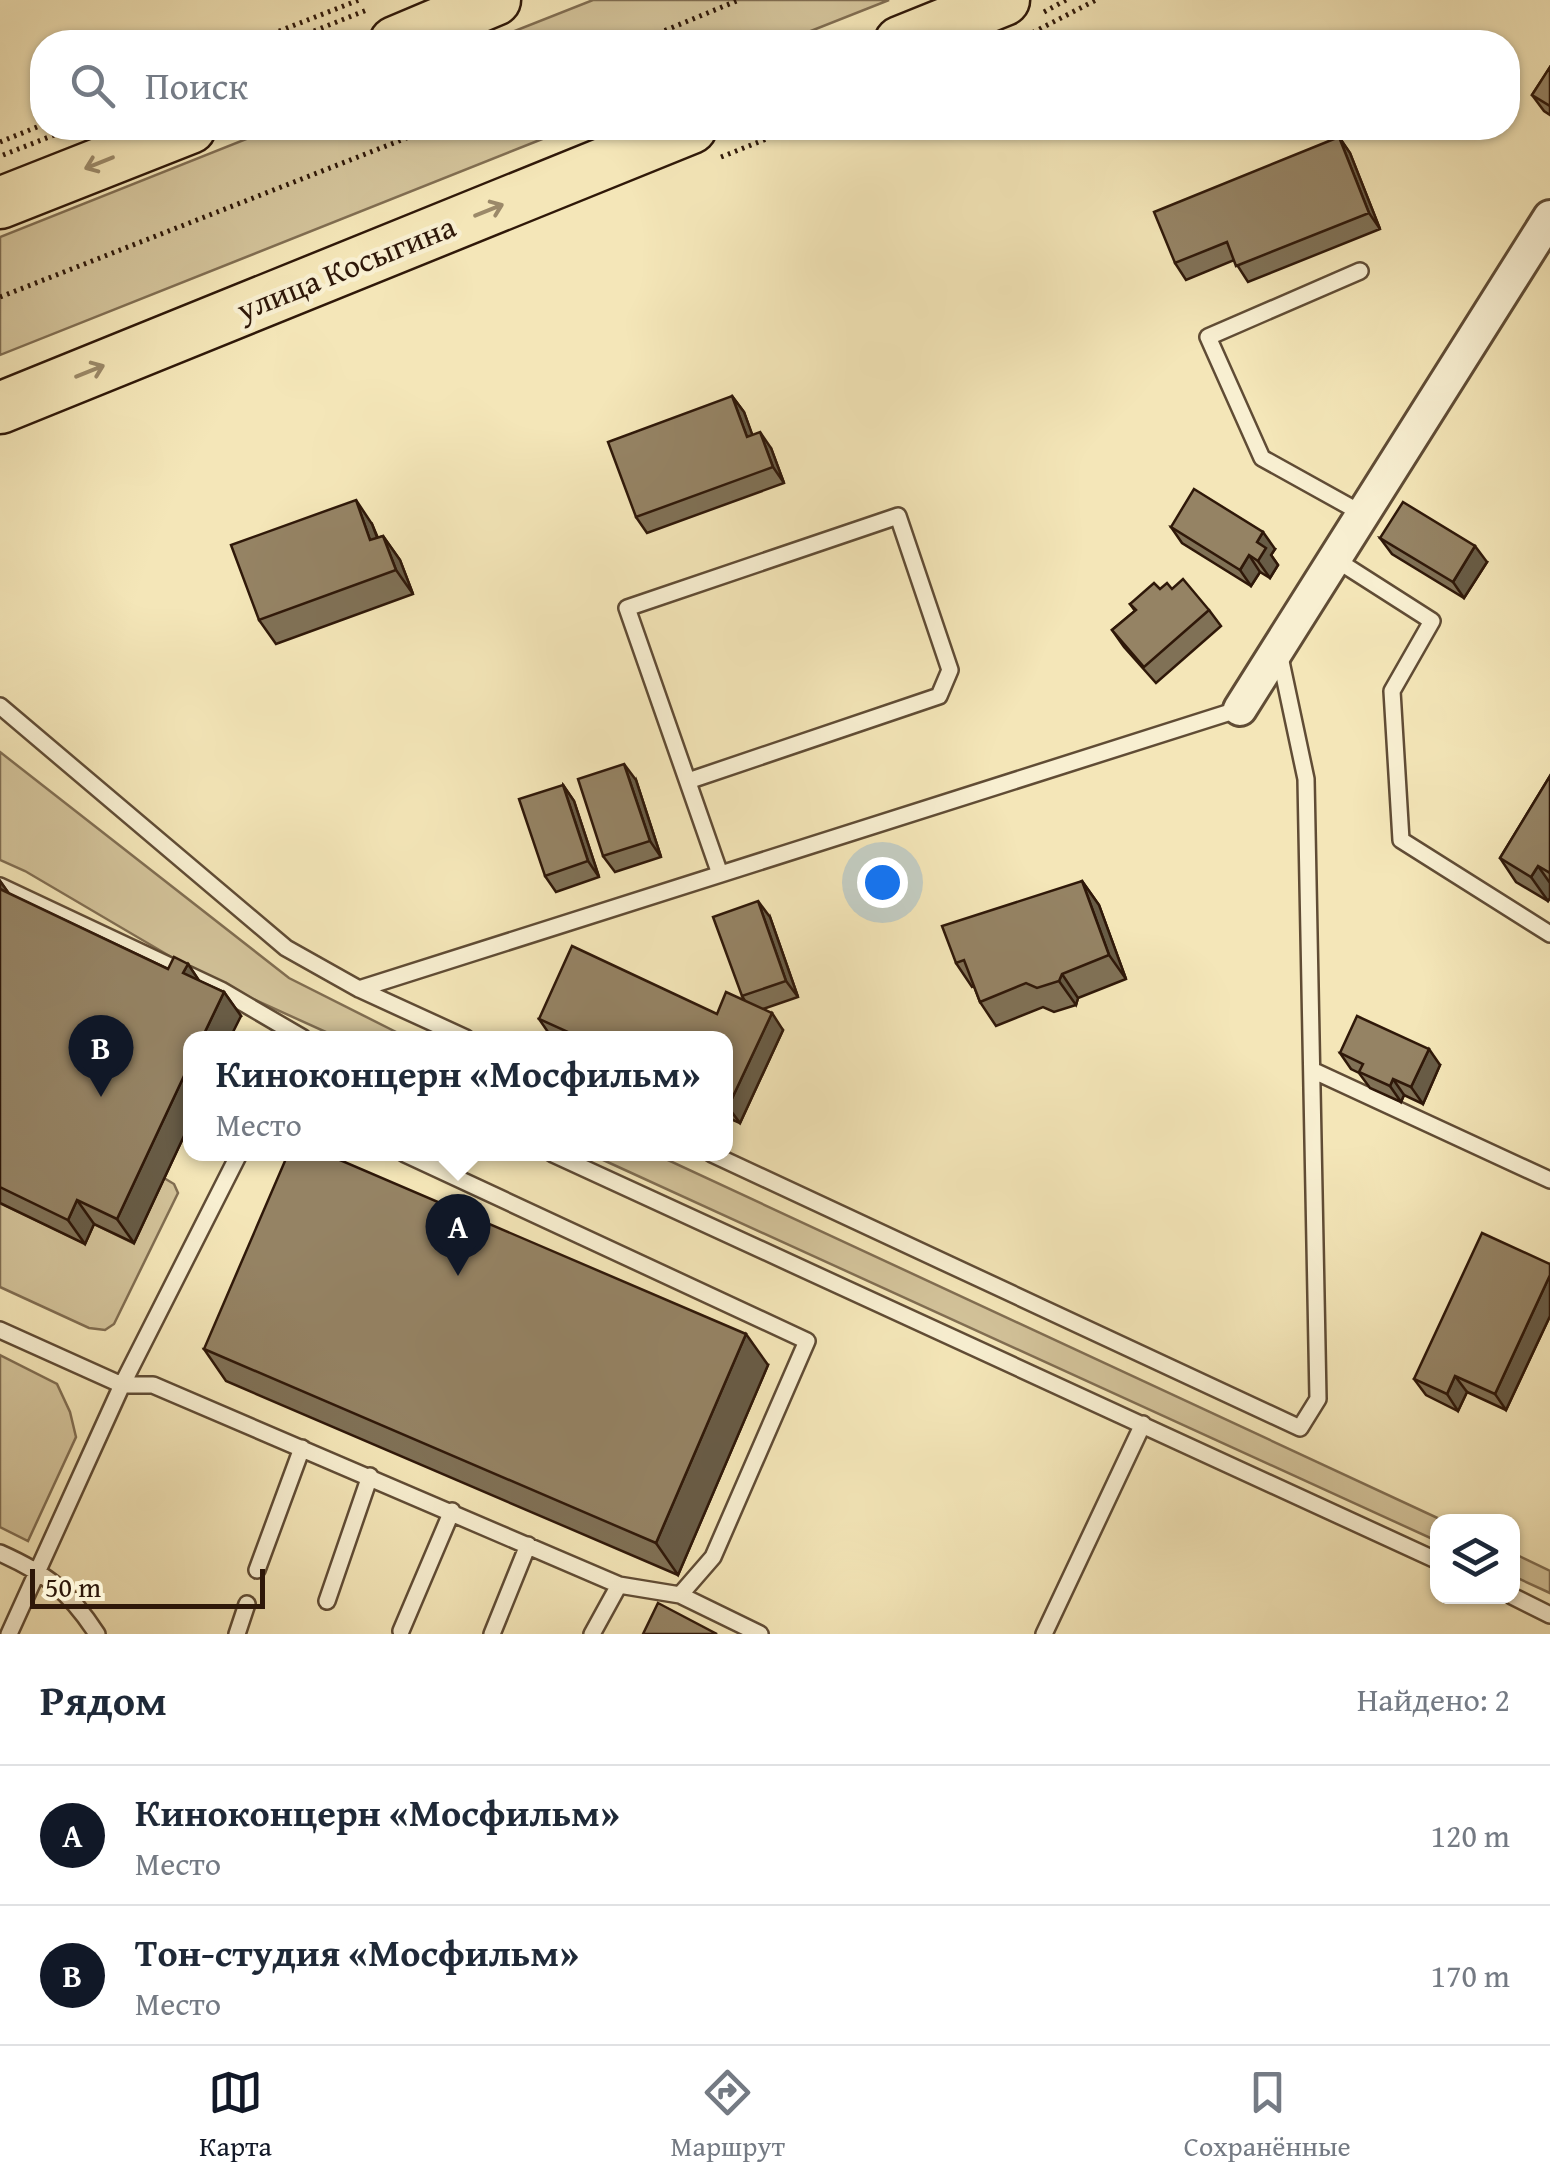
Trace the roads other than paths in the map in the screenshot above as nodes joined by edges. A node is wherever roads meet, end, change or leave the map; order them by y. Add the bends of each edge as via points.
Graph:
1 (495, 0) edge
2 (1014, 18) edge
3 (385, 25) edge
4 (957, 30) edge
5 (160, 140) edge
6 (661, 140) edge
7 (0, 203) edge
8 (1550, 217) edge
9 (1360, 271) dead end
10 (0, 408) edge
11 (1363, 514) junction
12 (1335, 559) junction
13 (1278, 648) junction
14 (0, 706) edge
15 (1240, 709) joint
16 (688, 781) junction
17 (720, 874) junction
18 (0, 886) edge
19 (1550, 934) edge
20 (359, 989) junction
21 (288, 1031) edge
22 (451, 1031) edge
23 (1312, 1070) junction
24 (235, 1161) edge
25 (420, 1161) edge
26 (568, 1161) edge
27 (727, 1161) edge
28 (1550, 1180) edge
29 (0, 1330) edge
30 (122, 1386) junction
31 (1143, 1424) junction
32 (302, 1448) junction
33 (370, 1476) junction
34 (452, 1511) junction
35 (528, 1544) junction
36 (0, 1553) edge
37 (1430, 1557) edge
38 (40, 1570) junction
39 (257, 1570) dead end
40 (619, 1585) junction
41 (680, 1596) junction
42 (1520, 1600) edge
43 (327, 1601) dead end
44 (247, 1604) dead end
45 (1550, 1614) edge
46 (401, 1631) dead end
47 (9, 1634) edge
48 (97, 1634) edge
49 (237, 1634) edge
50 (492, 1634) edge
51 (592, 1634) edge
52 (760, 1634) edge
53 (1044, 1634) edge

1 - 3 main road
2 - 4 main road
5 -> 7 main road
10 -> 6 main road, улица Косыгина
8 - 11 street
9 - 11 lane via 1208,338 1262,458
11 - 12 street
12 - 13 street
12 - 19 lane via 1432,621 1392,691 1402,840
13 - 15 street
13 - 23 lane via 1306,778
14 - 20 lane via 286,948
15 - 17 lane
16 - 16 lane via 627,608 898,516 950,670 939,696
16 - 17 lane
17 - 20 lane
18 - 21 lane via 221,990
20 - 22 lane
23 - 27 lane via 1318,1399 1300,1428
23 - 28 lane
24 - 30 lane
25 - 41 lane via 807,1341 713,1557
26 - 31 lane
29 - 30 lane
30 - 32 lane via 153,1385
30 - 38 lane
31 - 37 lane
31 - 53 lane
32 - 33 lane
32 - 39 lane
33 - 34 lane
33 - 43 lane
34 - 35 lane
34 - 46 lane
35 - 40 lane
35 - 50 lane
36 - 38 lane
38 - 47 lane
38 - 48 lane
40 - 41 lane
40 - 51 lane
41 - 52 lane
42 - 45 lane
44 - 49 lane

